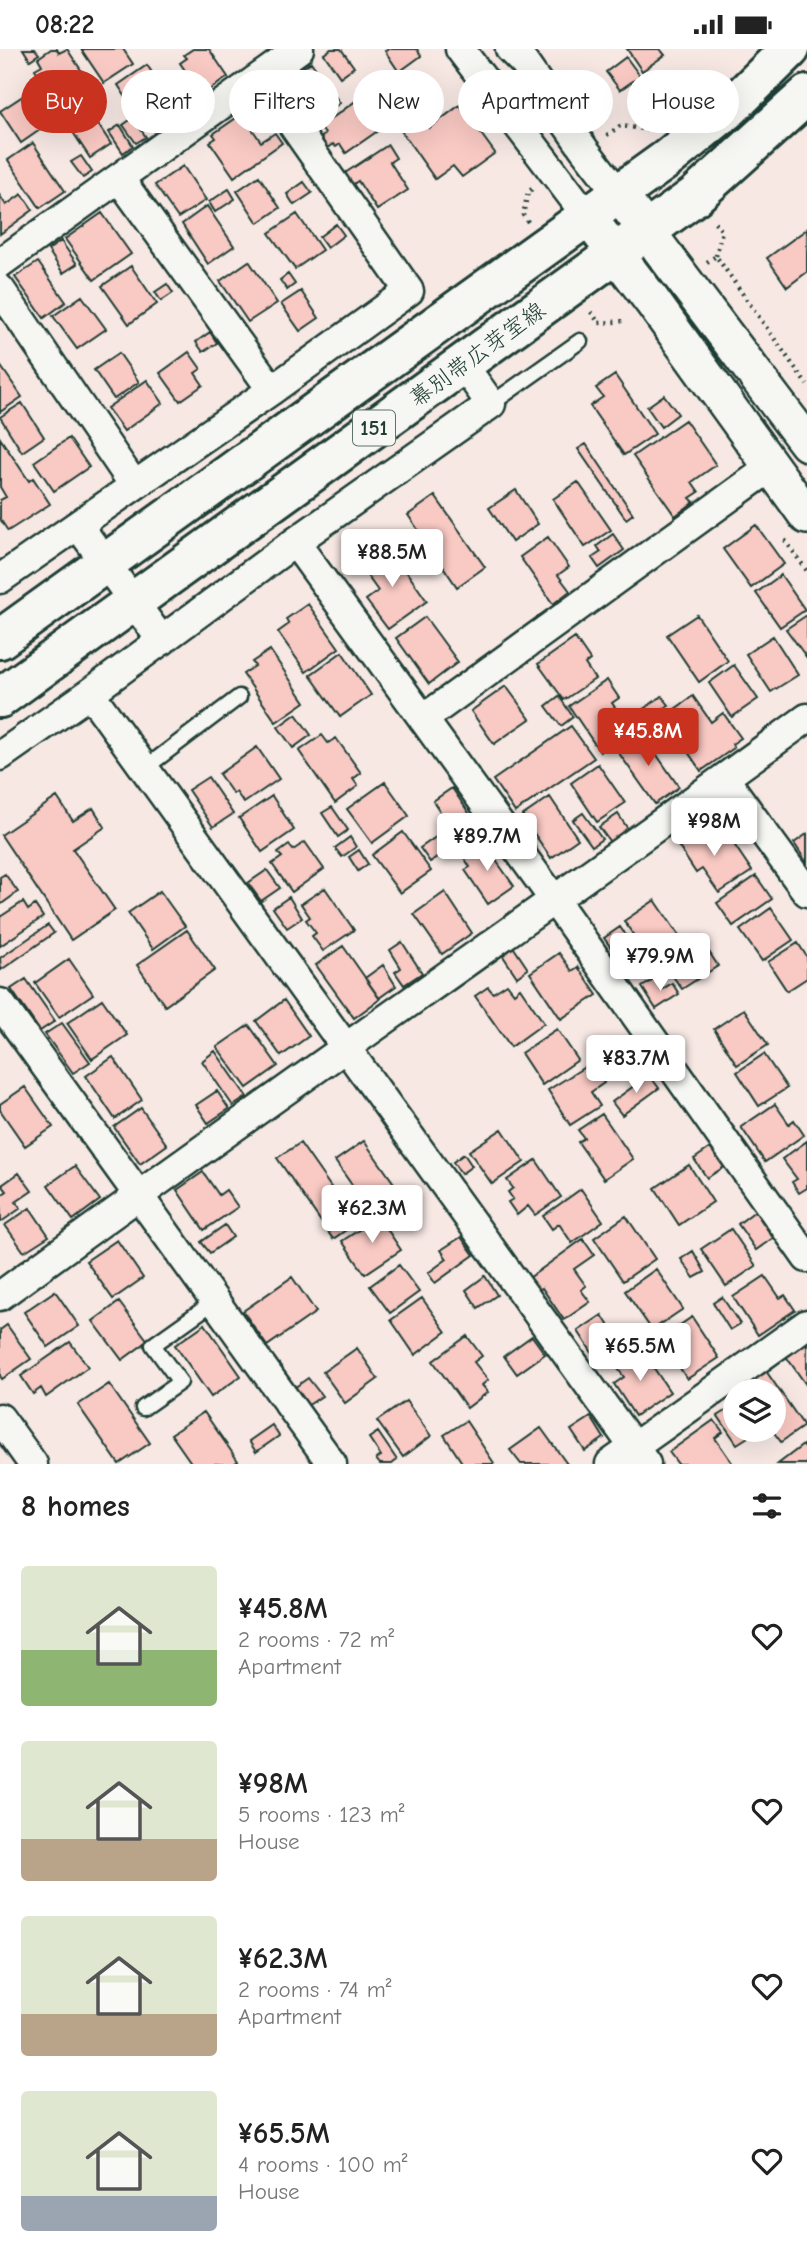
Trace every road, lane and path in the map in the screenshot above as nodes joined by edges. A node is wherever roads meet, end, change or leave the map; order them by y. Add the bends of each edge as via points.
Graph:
1 (299, 49) edge
2 (460, 49) edge
3 (510, 49) edge
4 (790, 49) edge
5 (271, 70) edge
6 (807, 95) edge
7 (229, 100) edge
8 (298, 133) edge
9 (119, 179) junction
10 (618, 193) junction
11 (587, 216) junction
12 (648, 230) junction
13 (616, 254) junction
14 (0, 264) edge
15 (0, 289) edge
16 (409, 291) junction
17 (433, 327) junction
18 (580, 341) dead end
19 (463, 365) junction
20 (272, 390) junction
21 (491, 404) junction
22 (807, 443) edge
23 (771, 467) junction
24 (134, 485) junction
25 (807, 516) edge
26 (78, 524) junction
27 (295, 542) junction
28 (106, 563) junction
29 (0, 579) edge
30 (133, 601) junction
31 (0, 639) edge
32 (162, 641) junction
33 (90, 693) junction
34 (239, 697) dead end
35 (0, 698) edge
36 (807, 718) edge
37 (423, 719) junction
38 (0, 757) edge
39 (145, 768) junction
40 (724, 778) junction
41 (807, 892) edge
42 (555, 901) junction
43 (0, 1003) edge
44 (346, 1048) junction
45 (138, 1194) junction
46 (807, 1258) edge
47 (0, 1296) edge
48 (215, 1301) junction
49 (807, 1324) edge
50 (143, 1409) dead end
51 (0, 1419) edge
52 (640, 1455) edge
53 (33, 1464) edge
54 (332, 1464) edge
55 (610, 1464) edge

1 - 5 street
2 - 11 street
3 - 10 street
4 - 10 main road, 幕別帯広芽室線 / 151 via 732,106
6 - 12 main road, 幕別帯広芽室線 / 151 via 695,196
7 - 9 street
8 - 16 street
9 - 14 street
9 - 20 street
10 - 11 main road, 幕別帯広芽室線 / 151
10 - 12 street
11 - 13 street
11 - 17 main road, 幕別帯広芽室線 / 151
12 - 13 main road, 幕別帯広芽室線 / 151
12 - 22 street
13 - 19 main road, 幕別帯広芽室線 / 151
13 - 23 street
15 - 24 street
16 - 17 street
16 - 20 street
17 - 28 main road, 幕別帯広芽室線 / 151
18 - 21 lane
19 - 21 street
19 - 30 main road, 幕別帯広芽室線 / 151
20 - 24 street
21 - 27 street
23 - 25 street
23 - 37 street
24 - 26 street
26 - 28 street
26 - 29 street
27 - 32 street
27 - 37 street
28 - 30 street
28 - 31 main road, 幕別帯広芽室線 / 151
30 - 32 street
30 - 35 main road, 幕別帯広芽室線 / 151
32 - 33 street
33 - 38 street
33 - 39 street
34 - 39 lane
36 - 40 street
37 - 42 street
39 - 44 street
40 - 41 street
40 - 42 street
42 - 44 street
42 - 46 street
43 - 45 street
44 - 45 street
44 - 52 street
45 - 47 street
45 - 48 street
48 - 50 lane via 153,1345 180,1382
48 - 54 street
49 - 52 street
51 - 53 street
52 - 55 street

